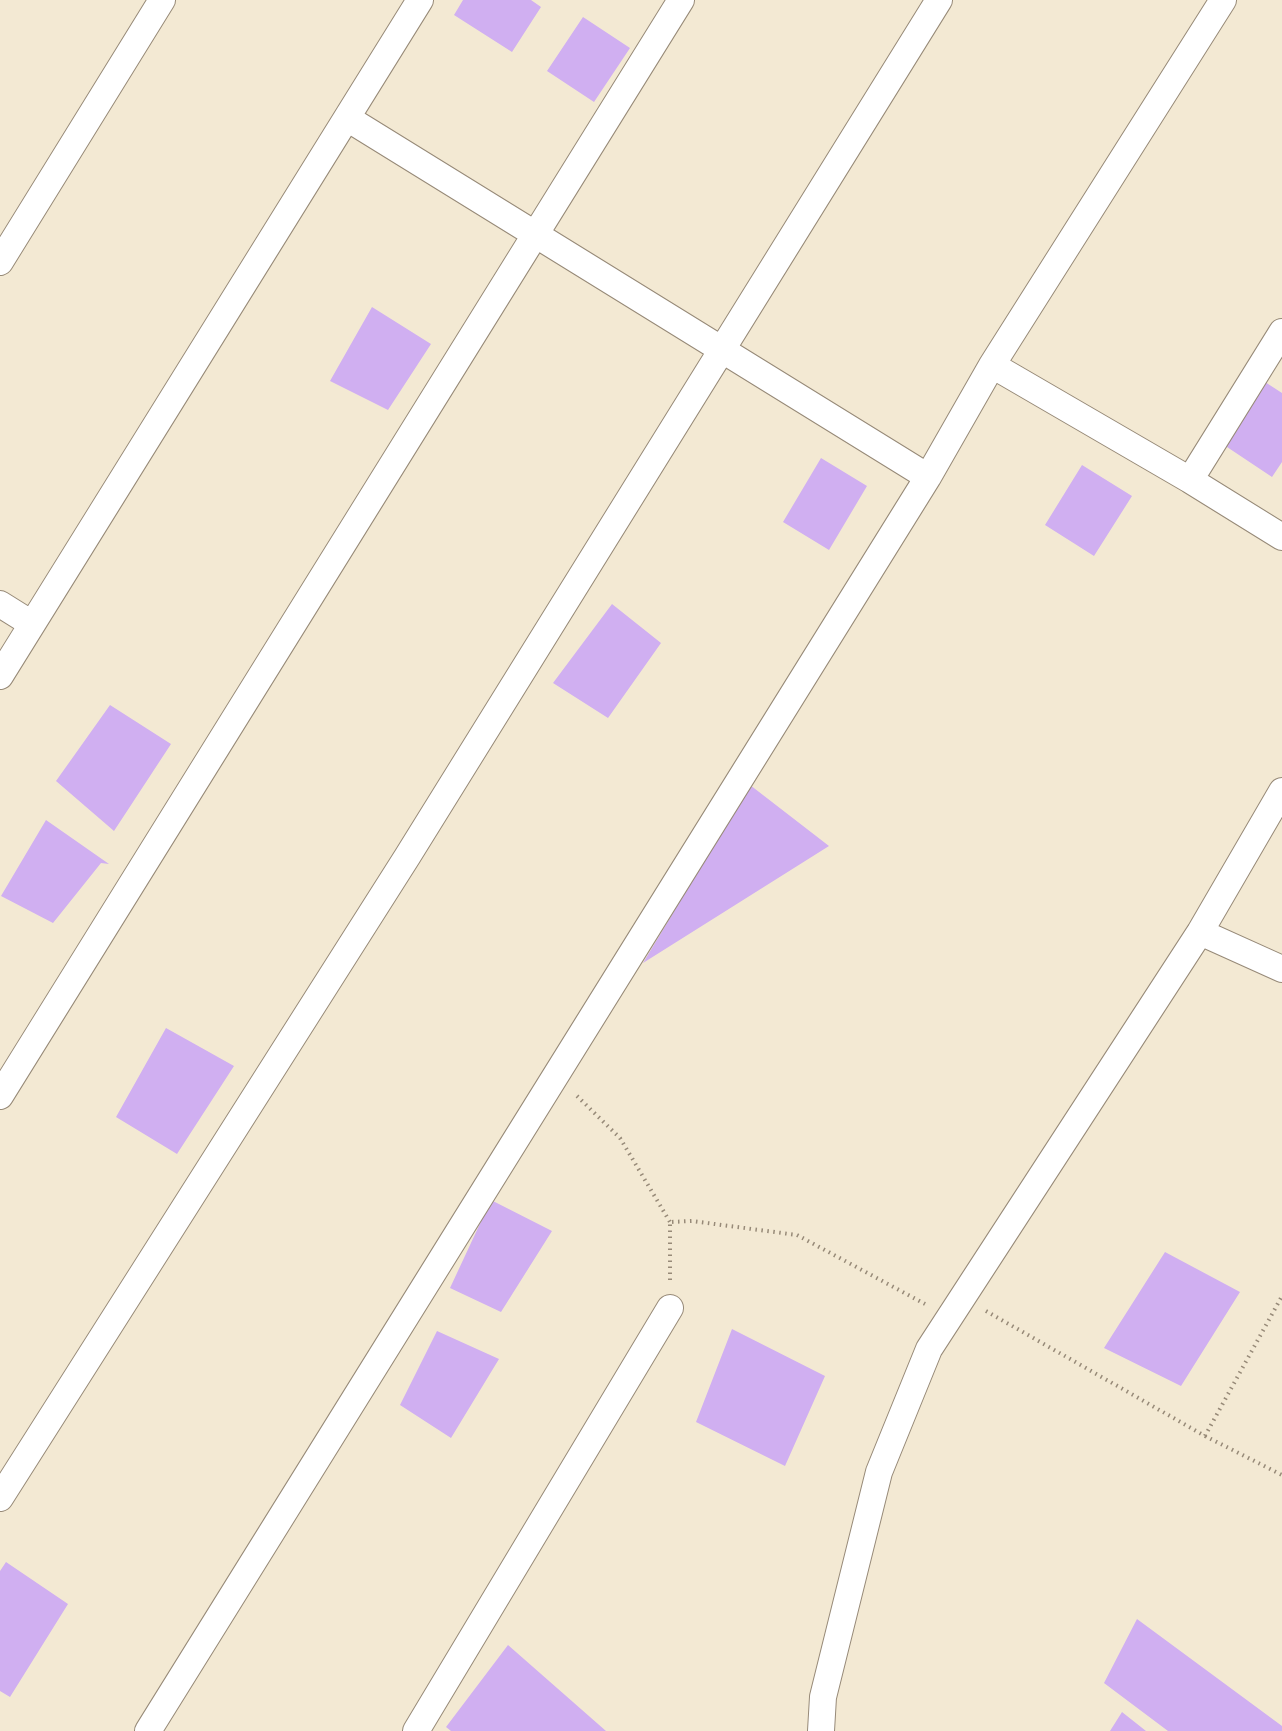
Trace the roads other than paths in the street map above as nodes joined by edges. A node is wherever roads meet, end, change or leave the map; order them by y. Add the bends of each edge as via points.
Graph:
1 (162, 0) edge
2 (420, 0) edge
3 (681, 0) edge
4 (939, 0) edge
5 (1223, 0) edge
6 (347, 117) junction
7 (536, 234) junction
8 (0, 262) edge
9 (1282, 332) edge
10 (722, 350) junction
11 (992, 365) junction
12 (928, 477) junction
13 (1190, 480) junction
14 (1282, 537) edge
15 (0, 604) edge
16 (32, 624) junction
17 (0, 676) edge
18 (1282, 791) edge
19 (1200, 932) junction
20 (1282, 969) edge
21 (0, 1096) edge
22 (670, 1308) road end
23 (0, 1498) edge
24 (148, 1731) edge
25 (416, 1731) edge
26 (821, 1731) edge

1 - 8 street
2 - 6 street
3 - 7 street
4 - 10 street
5 - 11 street
6 - 7 street
6 - 16 street
7 - 10 street
7 - 21 street
9 - 13 street
10 - 12 street
10 - 23 street via 407,857
11 - 12 street
11 - 13 street
12 - 24 street
13 - 14 street
15 - 16 street
16 - 17 street
18 - 19 street
19 - 20 street
19 - 26 street via 929,1349 879,1472 823,1698
22 - 25 street

